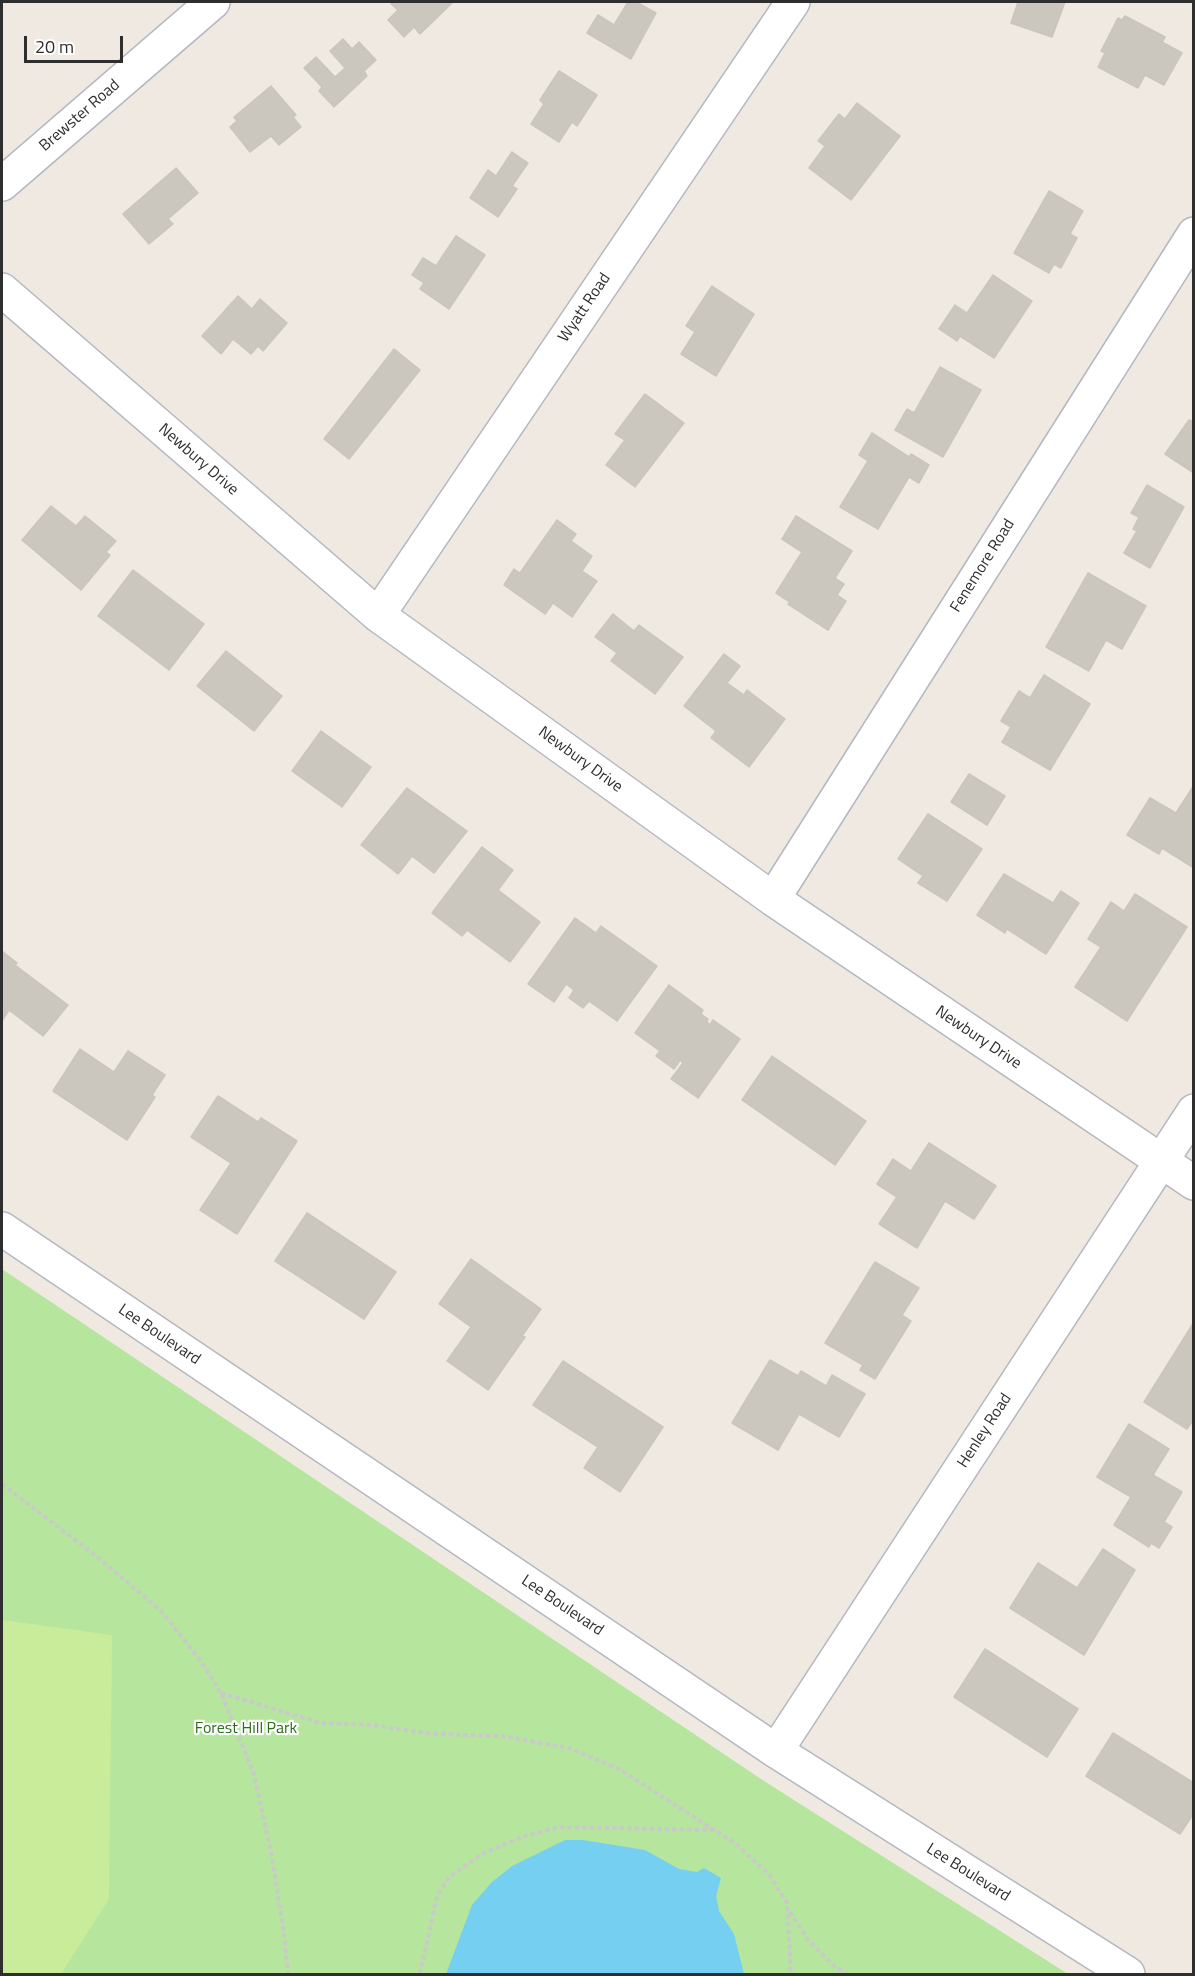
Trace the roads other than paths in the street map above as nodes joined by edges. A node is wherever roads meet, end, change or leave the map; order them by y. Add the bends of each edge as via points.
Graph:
1 (213, 2) edge
2 (793, 2) edge
3 (2, 184) edge
4 (1194, 234) edge
5 (2, 290) edge
6 (378, 615) junction
7 (773, 899) junction
8 (1194, 1111) edge
9 (1160, 1162) junction
10 (1194, 1183) edge
11 (2, 1229) edge
12 (776, 1751) junction
13 (1128, 1974) edge

1 - 3 street, Brewster Road
2 - 6 street, Wyatt Road
4 - 7 street, Fenemore Road
5 - 6 street, Newbury Drive
6 - 7 street, Newbury Drive
7 - 9 street, Newbury Drive
8 - 9 street, Henley Road
9 - 10 street, Newbury Drive
9 - 12 street, Henley Road
11 - 12 street, Lee Boulevard
12 - 13 street, Lee Boulevard

